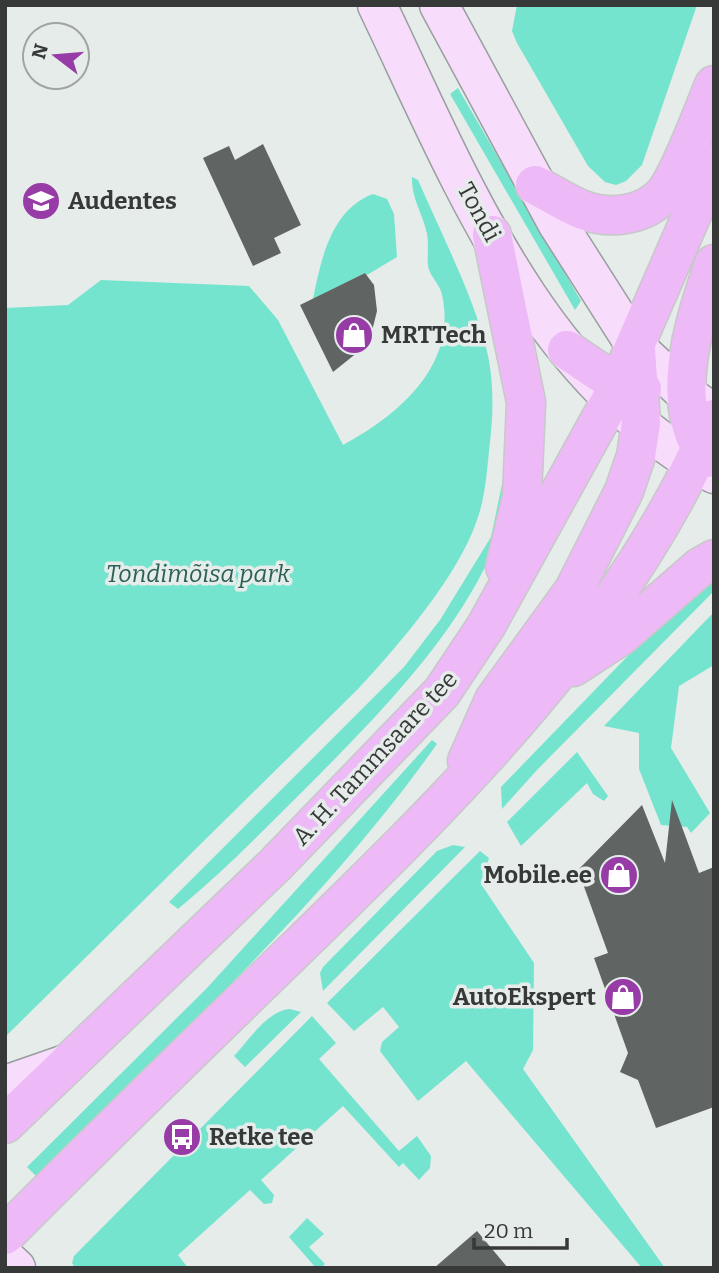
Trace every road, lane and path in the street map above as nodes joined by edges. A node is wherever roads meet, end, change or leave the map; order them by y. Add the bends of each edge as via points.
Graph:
1 (377, 5) edge
2 (439, 5) edge
3 (714, 85) edge
4 (714, 164) edge
5 (535, 185) junction
6 (492, 235) junction
7 (714, 264) edge
8 (636, 347) junction
9 (567, 350) joint
10 (629, 398) junction
11 (706, 430) edge
12 (714, 559) edge
13 (486, 626) junction
14 (554, 680) junction
15 (456, 789) junction
16 (66, 1064) junction
17 (5, 1085) edge
18 (5, 1124) edge
19 (5, 1235) edge
20 (5, 1258) edge
21 (16, 1268) edge

1 - 6 street, Tondi
2 - 5 street
3 - 5 main road via 664,193 644,208 623,215 600,215
4 - 8 main road
5 - 8 street
6 - 9 street, Tondi via 544,324
6 - 13 main road via 526,402 526,452 522,497
7 - 11 main road via 696,317
8 - 10 main road
8 - 11 street
9 - 10 main road
10 - 11 main road
10 - 13 main road, A. H. Tammsaare tee via 605,438 576,467
10 - 15 main road via 636,456 611,517 574,590 494,700
11 - 14 main road via 652,539
12 - 14 main road via 622,635
13 - 16 main road, A. H. Tammsaare tee via 442,692 275,865
14 - 15 main road
15 - 19 main road
16 - 17 street
16 - 18 main road, A. H. Tammsaare tee
20 - 21 street

